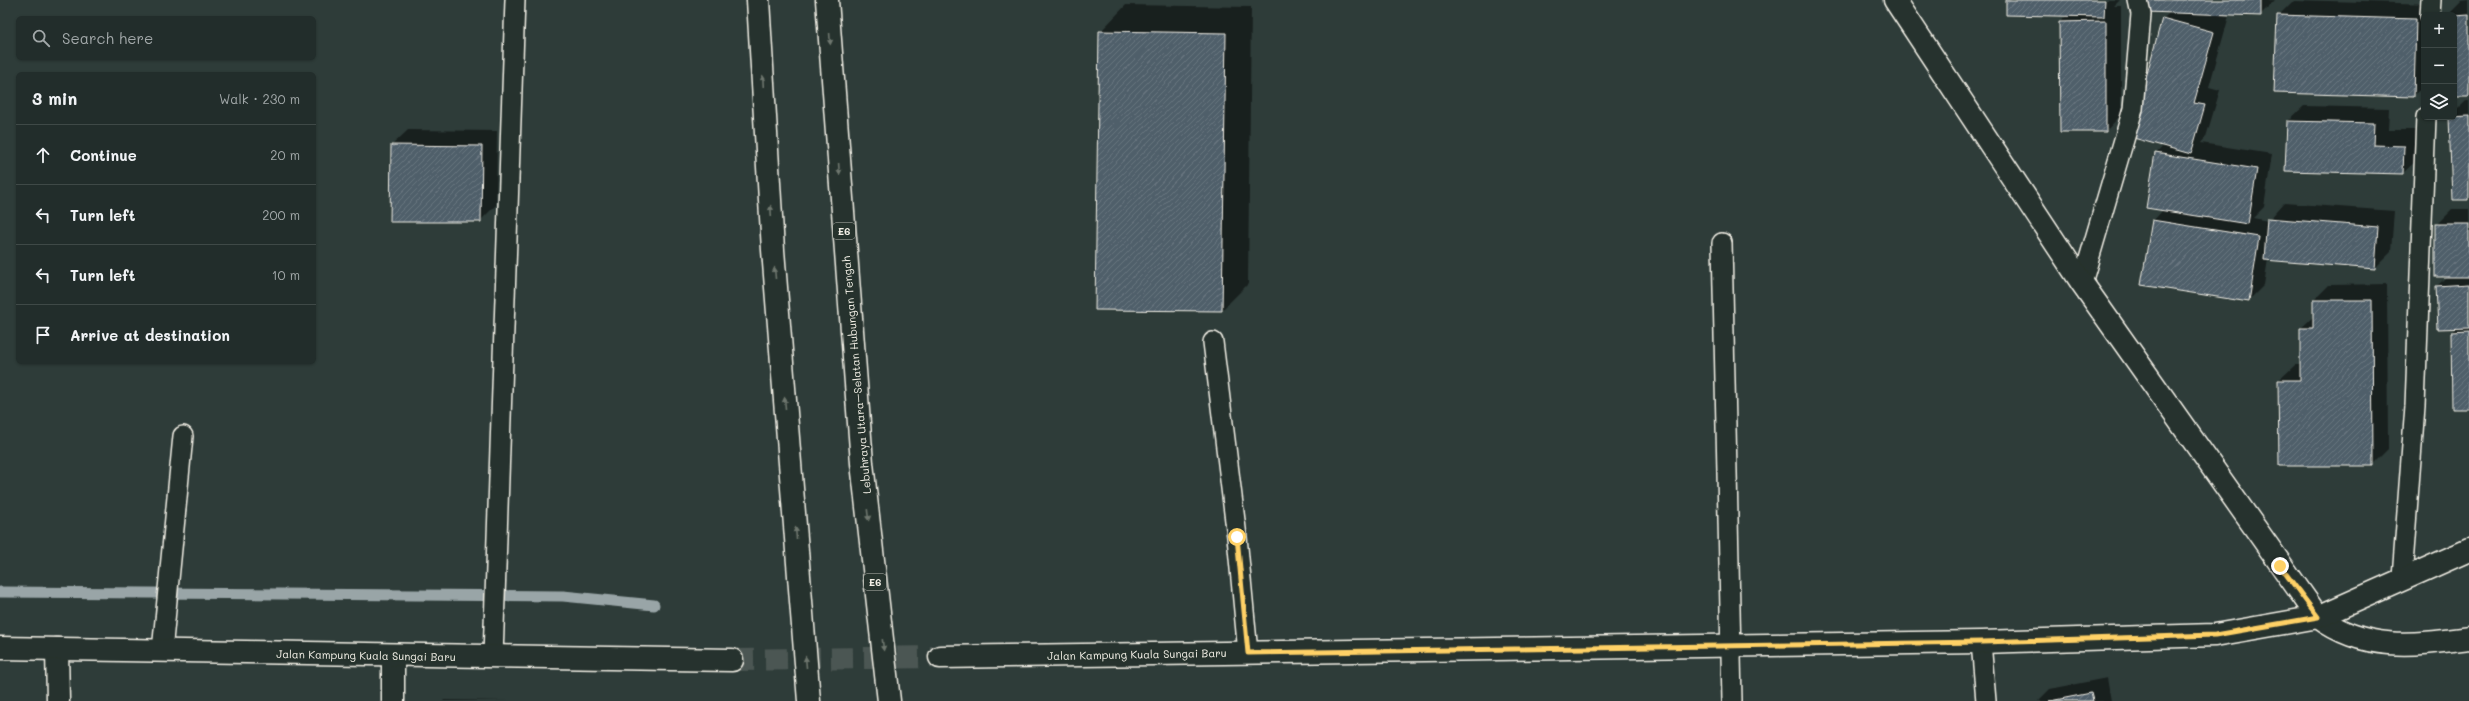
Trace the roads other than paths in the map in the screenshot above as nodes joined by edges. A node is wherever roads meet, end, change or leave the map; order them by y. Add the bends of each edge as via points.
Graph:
1 (515, 0) edge
2 (758, 0) edge
3 (827, 0) edge
4 (1895, 0) edge
5 (2138, 0) edge
6 (2431, 0) edge
7 (2430, 12) edge
8 (2426, 120) edge
9 (1722, 243) dead end
10 (2082, 283) junction
11 (1213, 342) dead end
12 (183, 436) dead end
13 (2469, 550) edge
14 (2402, 578) junction
15 (2318, 617) junction
16 (2469, 638) edge
17 (1982, 642) junction
18 (1730, 646) junction
19 (0, 648) edge
20 (57, 649) junction
21 (162, 651) junction
22 (1248, 653) junction
23 (393, 655) junction
24 (493, 657) junction
25 (940, 657) tunnel mouth
26 (732, 660) tunnel mouth
27 (58, 701) edge
28 (393, 701) edge
29 (809, 701) edge
30 (889, 701) edge
31 (1732, 701) edge
32 (1986, 701) edge

1 - 24 lane
29 -> 2 main road via 773,250
3 -> 30 main road, Lebuhraya Utara–Selatan Hubungan Tengah / E6 via 862,463
4 - 10 main road
5 - 10 lane via 2141,14 2133,109
6 - 7 lane
8 - 14 lane via 2415,406
9 - 18 lane
10 - 15 main road
11 - 22 lane via 1237,537
12 - 21 lane
13 - 14 main road, Jalan Kampung Kuala Sungai Baru
14 - 15 main road, Jalan Kampung Kuala Sungai Baru
15 - 16 main road via 2336,630 2358,639 2389,644 2419,645
15 - 17 main road, Jalan Kampung Kuala Sungai Baru via 2215,635
17 - 18 main road, Jalan Kampung Kuala Sungai Baru
17 - 32 lane
18 - 22 main road, Jalan Kampung Kuala Sungai Baru
18 - 31 lane
19 - 20 main road, Jalan Kampung Kuala Sungai Baru
20 - 21 main road, Jalan Kampung Kuala Sungai Baru
20 - 27 main road
21 - 23 main road, Jalan Kampung Kuala Sungai Baru
22 - 25 main road, Jalan Kampung Kuala Sungai Baru
23 - 24 main road, Jalan Kampung Kuala Sungai Baru
23 - 28 main road
24 - 26 main road, Jalan Kampung Kuala Sungai Baru

